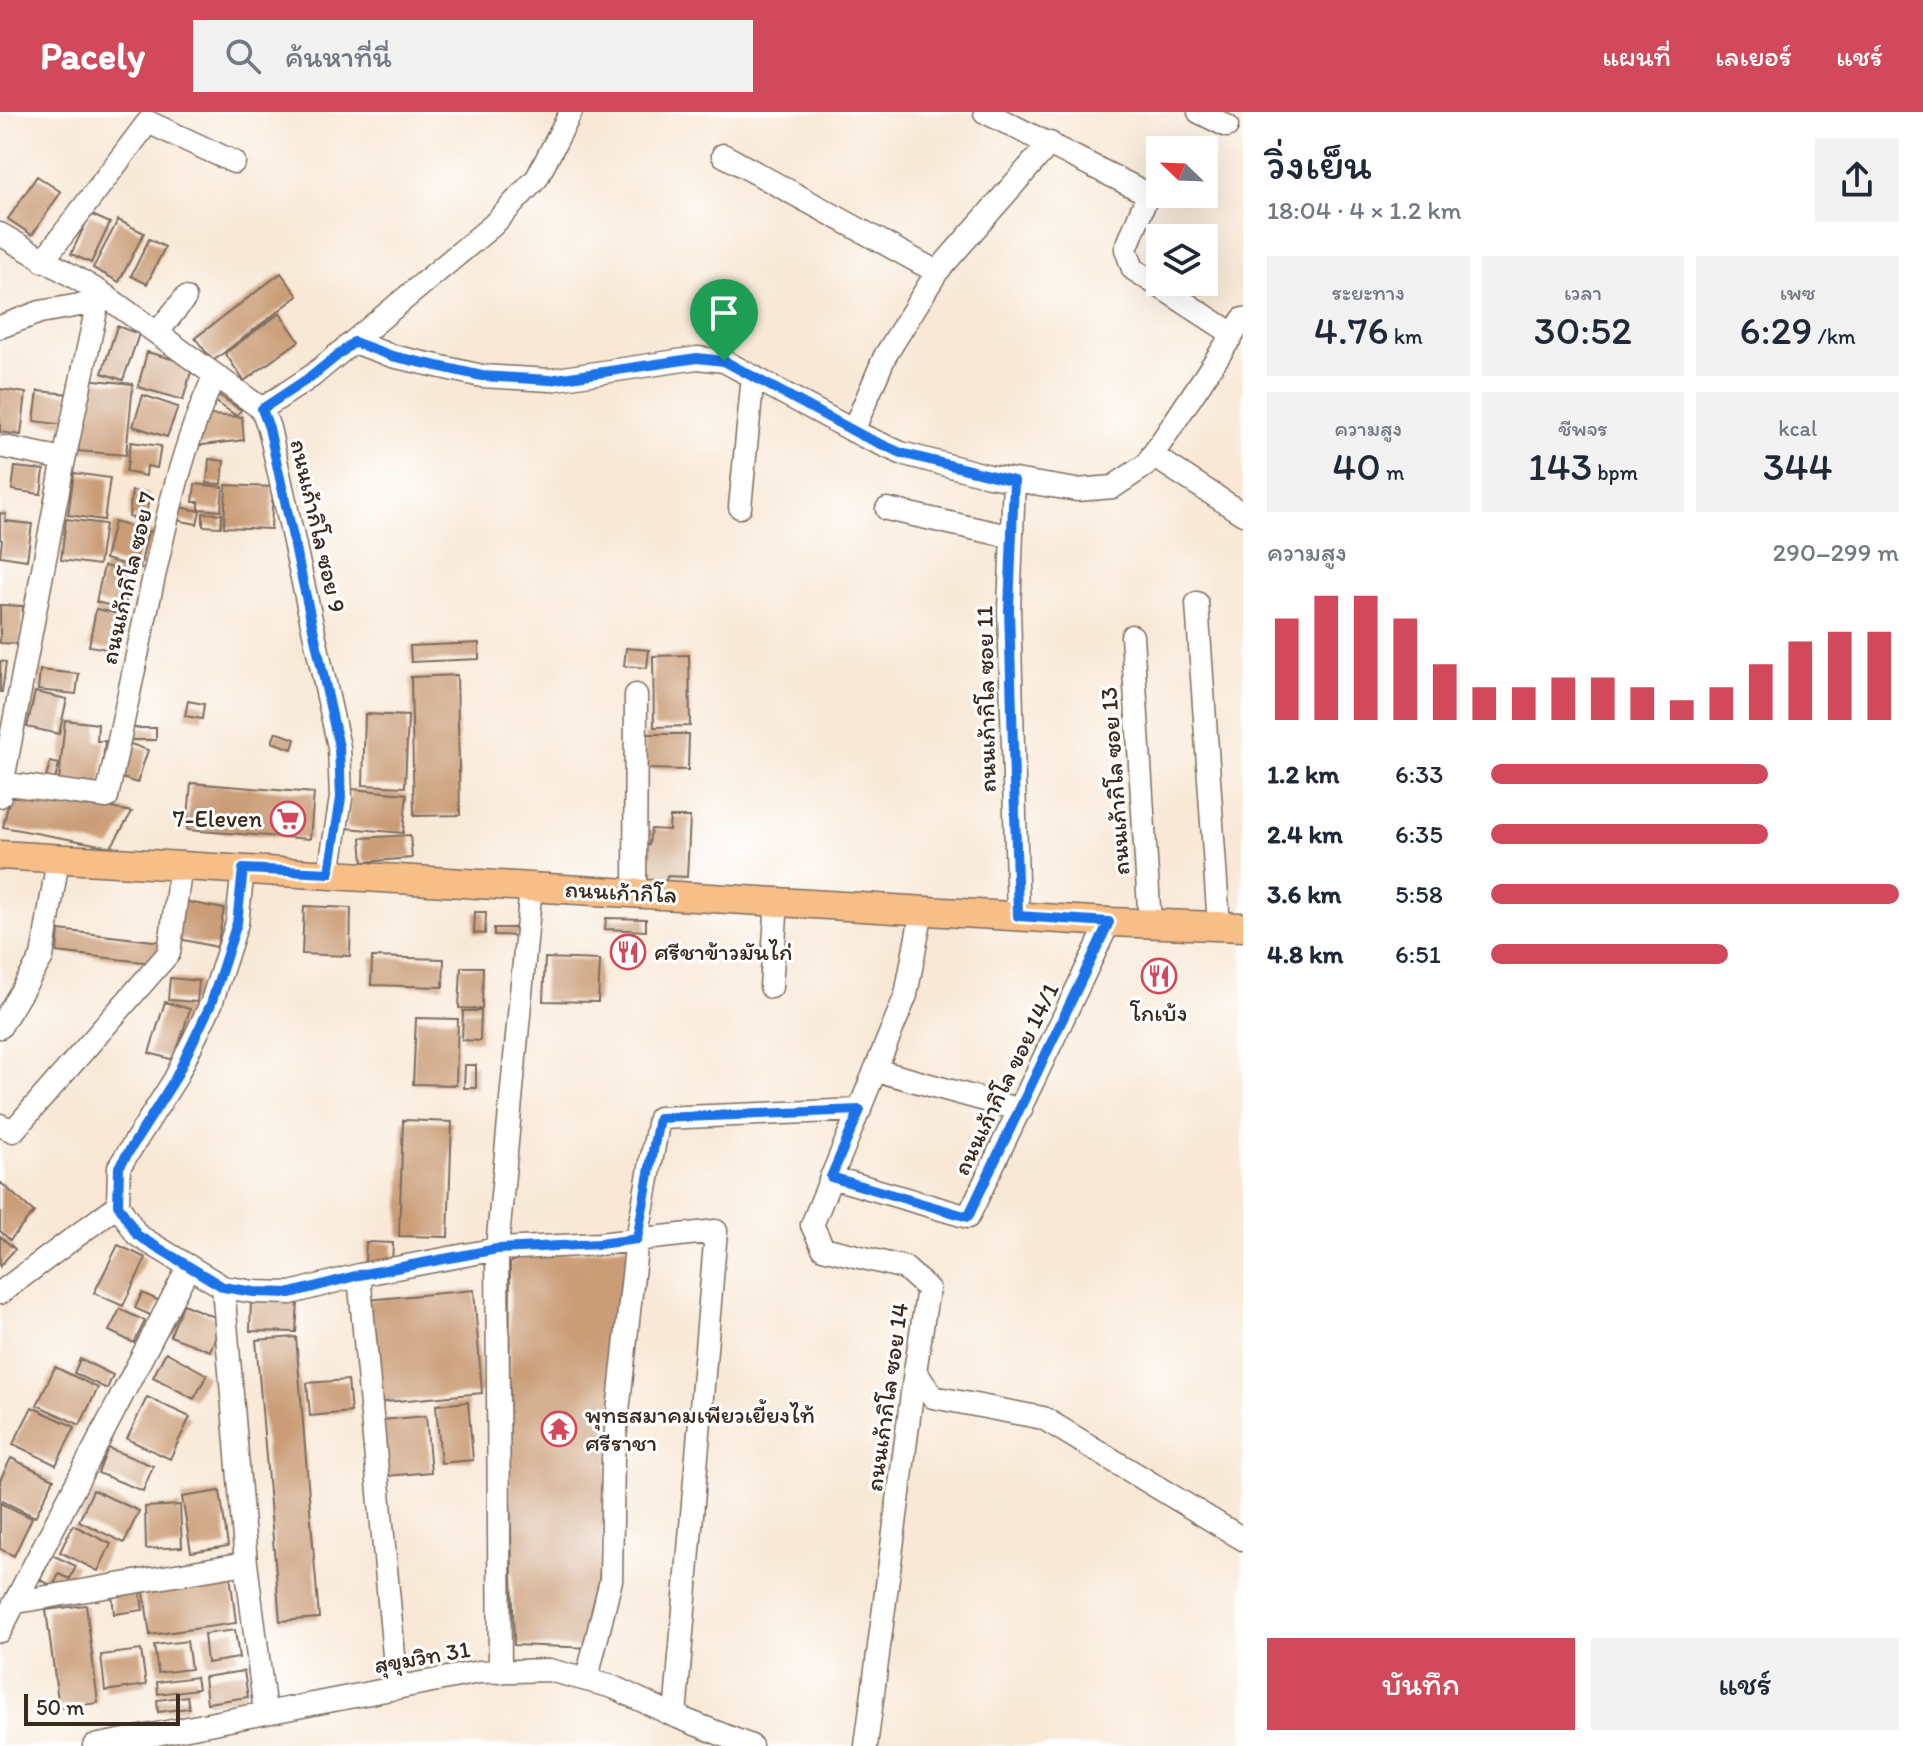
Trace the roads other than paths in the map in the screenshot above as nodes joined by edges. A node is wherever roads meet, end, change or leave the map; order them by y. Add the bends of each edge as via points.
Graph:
1 (571, 112) edge
2 (985, 112) edge
3 (1199, 112) edge
4 (1227, 126) dead end
5 (1050, 143) junction
6 (723, 155) dead end
7 (234, 162) dead end
8 (0, 234) edge
9 (43, 261) junction
10 (937, 272) junction
11 (99, 297) junction
12 (185, 298) dead end
13 (0, 327) edge
14 (157, 333) junction
15 (1236, 338) edge
16 (354, 342) junction
17 (215, 375) junction
18 (753, 376) junction
19 (262, 409) junction
20 (853, 431) junction
21 (4, 447) dead end
22 (1152, 455) junction
23 (64, 459) junction
24 (1014, 481) junction
25 (740, 507) dead end
26 (887, 509) dead end
27 (1243, 514) edge
28 (1012, 537) junction
29 (1197, 603) dead end
30 (1132, 636) dead end
31 (636, 695) dead end
32 (1, 788) edge
33 (0, 855) edge
34 (58, 859) junction
35 (181, 864) junction
36 (243, 869) junction
37 (329, 873) junction
38 (531, 887) junction
39 (635, 893) junction
40 (777, 901) junction
41 (922, 910) junction
42 (1018, 916) junction
43 (1109, 922) junction
44 (1150, 924) junction
45 (1231, 926) edge
46 (771, 987) dead end
47 (0, 1027) edge
48 (875, 1070) junction
49 (860, 1110) junction
50 (1021, 1110) junction
51 (0, 1125) edge
52 (831, 1177) junction
53 (118, 1205) junction
54 (637, 1239) junction
55 (497, 1249) junction
56 (189, 1266) junction
57 (359, 1275) junction
58 (223, 1287) junction
59 (0, 1293) edge
60 (915, 1371) junction
61 (1243, 1539) edge
62 (246, 1563) junction
63 (17, 1602) junction
64 (0, 1631) edge
65 (500, 1672) junction
66 (587, 1678) junction
67 (397, 1688) junction
68 (265, 1712) junction
69 (675, 1716) junction
70 (94, 1746) edge
71 (751, 1746) edge
72 (866, 1746) edge

1 - 16 street via 537,178 493,225
2 - 5 street
3 - 4 street
5 - 10 street
5 - 15 street via 1148,194 1126,249 1133,269
6 - 10 street
7 - 9 street via 148,122
8 - 9 street
9 - 11 street
10 - 20 street via 885,356
11 - 13 street
11 - 14 street
11 - 23 street
12 - 14 street
14 - 17 street
15 - 22 street
16 - 18 street via 482,376 550,380 697,358 724,361
16 - 19 street
17 - 19 street
17 - 32 street, ถนนเก้ากิโล ซอย 7 via 198,412 170,508 107,797
18 - 20 street
18 - 25 street
19 - 37 street, ถนนเก้ากิโล ซอย 9 via 339,747 341,798
20 - 24 street via 901,453
21 - 23 street
22 - 24 street via 1113,487 1077,490
22 - 27 street
23 - 32 street
24 - 28 street, ถนนเก้ากิโล ซอย 11
26 - 28 street
28 - 42 street, ถนนเก้ากิโล ซอย 11 via 1009,610
29 - 45 street
30 - 44 street, ถนนเก้ากิโล ซอย 13
31 - 39 street
33 - 34 main road, ถนนเก้ากิโล
34 - 35 main road, ถนนเก้ากิโล
34 - 47 street via 42,957
35 - 36 main road, ถนนเก้ากิโล
35 - 51 street via 169,953 13,1131
36 - 37 main road, ถนนเก้ากิโล
36 - 53 street via 237,923 211,1004 175,1079 119,1167
37 - 38 main road, ถนนเก้ากิโล
38 - 39 main road, ถนนเก้ากิโล
38 - 55 street
39 - 40 main road, ถนนเก้ากิโล
40 - 41 main road, ถนนเก้ากิโล
40 - 46 street
41 - 42 main road, ถนนเก้ากิโล
41 - 48 street, ถนนเก้ากิโล ซอย 14 via 906,995
42 - 43 main road, ถนนเก้ากิโล
43 - 44 main road, ถนนเก้ากิโล
43 - 50 street, ถนนเก้ากิโล ขอย 14/1
44 - 45 main road, ถนนเก้ากิโล
48 - 49 street, ถนนเก้ากิโล ซอย 14
48 - 50 street
49 - 52 street, ถนนเก้ากิโล ซอย 14
49 - 54 street via 659,1118
50 - 52 street, ถนนเก้ากิโล ขอย 14/1 via 968,1217
52 - 60 street, ถนนเก้ากิโล ซอย 14 via 812,1225 823,1248 905,1268 928,1289
53 - 56 street via 137,1235
53 - 59 street
54 - 55 street
54 - 66 street via 613,1457 611,1580
54 - 69 street via 716,1231
55 - 57 street
55 - 65 street
56 - 58 street
56 - 63 street
57 - 58 street via 291,1293
57 - 67 street
58 - 62 street
60 - 61 street via 933,1397 1043,1418
60 - 72 street, ถนนเก้ากิโล ซอย 14
62 - 63 street
62 - 68 street
63 - 64 street
65 - 66 street, สุขุมวิท 31 via 549,1670
65 - 67 street, สุขุมวิท 31
66 - 69 street, สุขุมวิท 31
67 - 68 street, สุขุมวิท 31
68 - 70 street, สุขุมวิท 31
69 - 71 street, สุขุมวิท 31

